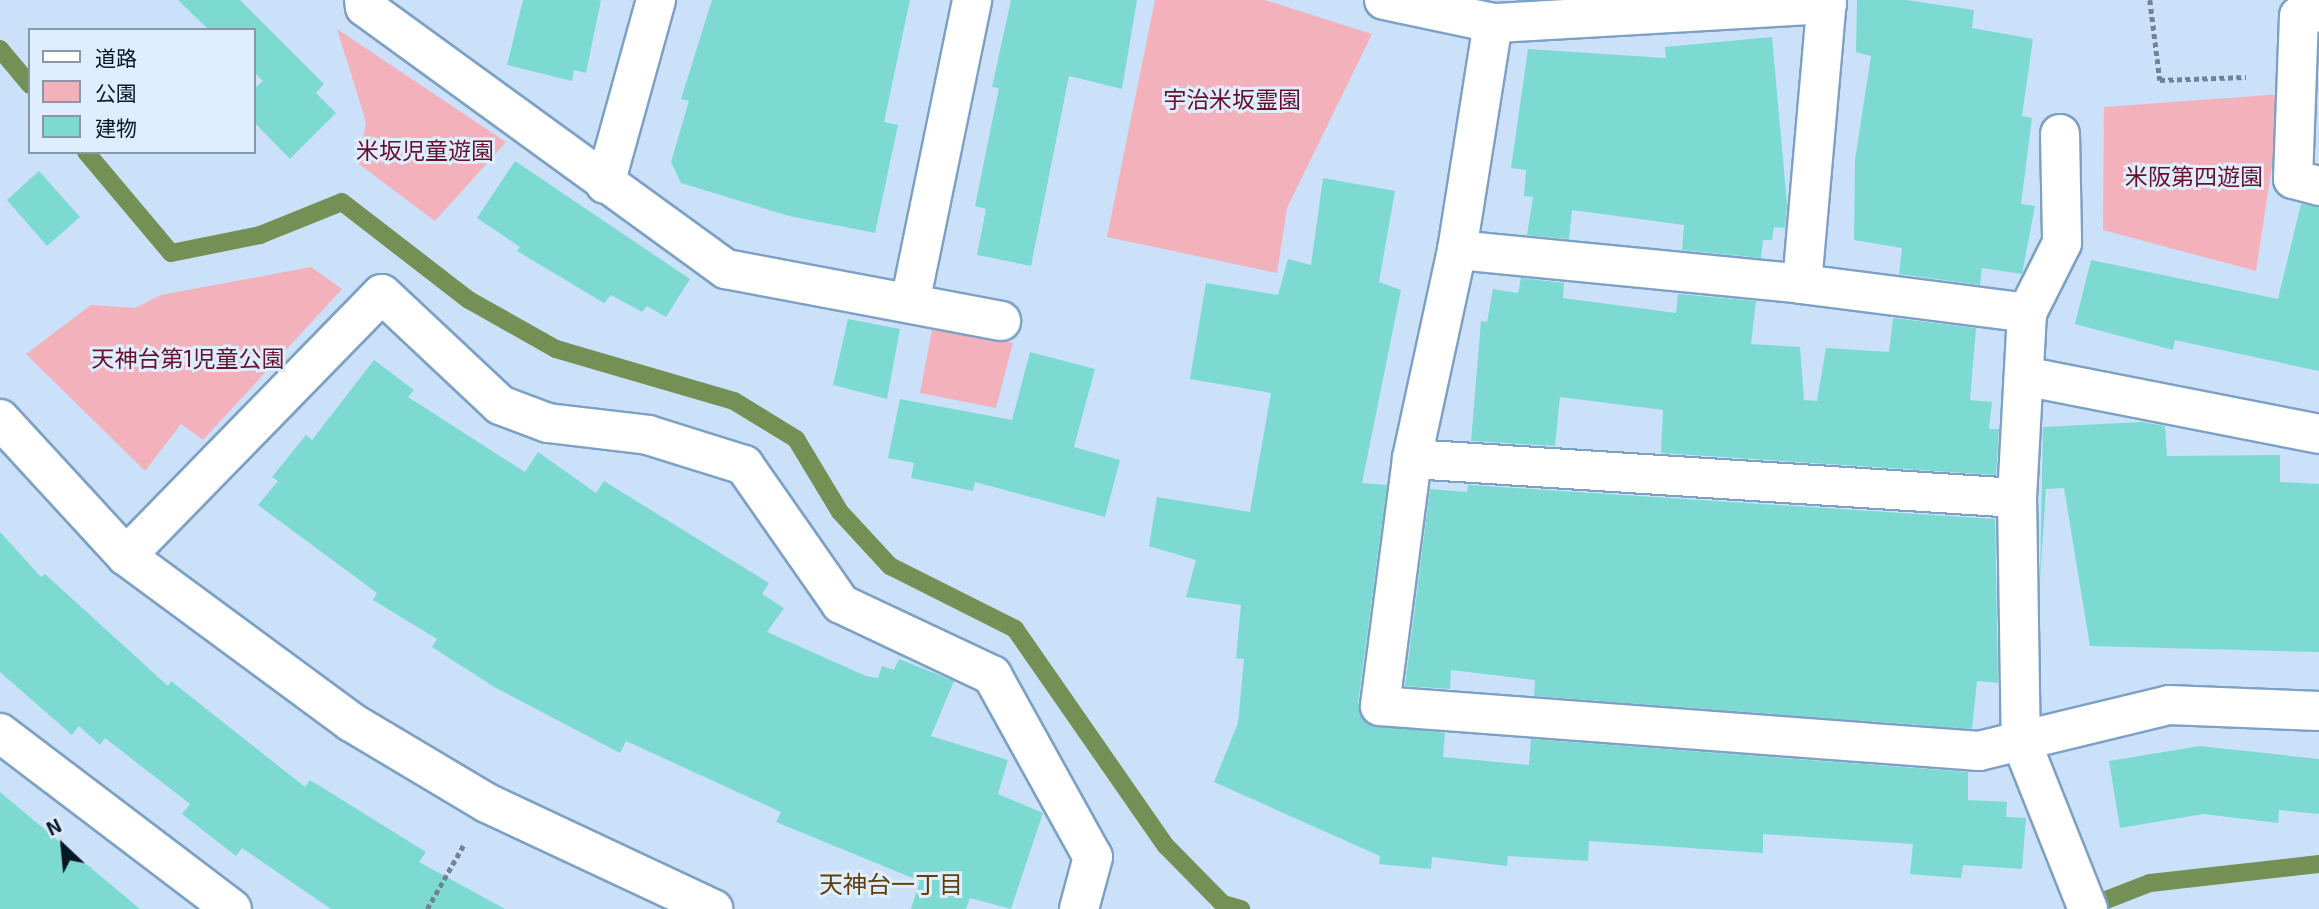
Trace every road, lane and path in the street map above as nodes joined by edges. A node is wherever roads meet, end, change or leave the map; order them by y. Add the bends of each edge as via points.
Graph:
1 (364, 0) edge
2 (656, 0) edge
3 (972, 0) edge
4 (1384, 0) edge
5 (2150, 0) edge
6 (1827, 2) edge
7 (2319, 12) edge
8 (1493, 23) junction
9 (2296, 75) junction
10 (2060, 134) dead end
11 (605, 184) junction
12 (2319, 186) edge
13 (1457, 250) junction
14 (1802, 284) junction
15 (910, 303) junction
16 (2028, 313) junction
17 (1001, 321) dead end
18 (2024, 376) junction
19 (0, 419) edge
20 (2319, 434) edge
21 (1412, 459) junction
22 (2017, 498) junction
23 (126, 556) junction
24 (2319, 711) edge
25 (0, 733) edge
26 (2021, 741) junction
27 (487, 803) junction
28 (232, 909) edge
29 (427, 909) edge
30 (713, 909) edge
31 (1079, 909) edge
32 (2088, 909) edge

1 - 11 street via 365,7
2 - 11 street
3 - 15 street
4 - 8 street
5 - 9 path via 2160,80
6 - 8 street
6 - 14 street
7 - 9 street via 2300,16
8 - 13 street
9 - 12 street via 2293,179
10 - 16 street via 2062,243
11 - 15 street via 726,269
13 - 14 street
13 - 21 street
14 - 16 street
15 - 17 street
16 - 18 street
18 - 20 street
18 - 22 street
19 - 23 street
21 - 22 street
21 - 26 street via 1380,706 1979,751
22 - 26 street
23 - 27 street via 351,722
23 - 31 street via 382,295 500,405 548,423 648,435 744,465 841,604 992,675 1093,857
24 - 26 street via 2169,705
25 - 28 street
26 - 32 street
27 - 29 path
27 - 30 street

